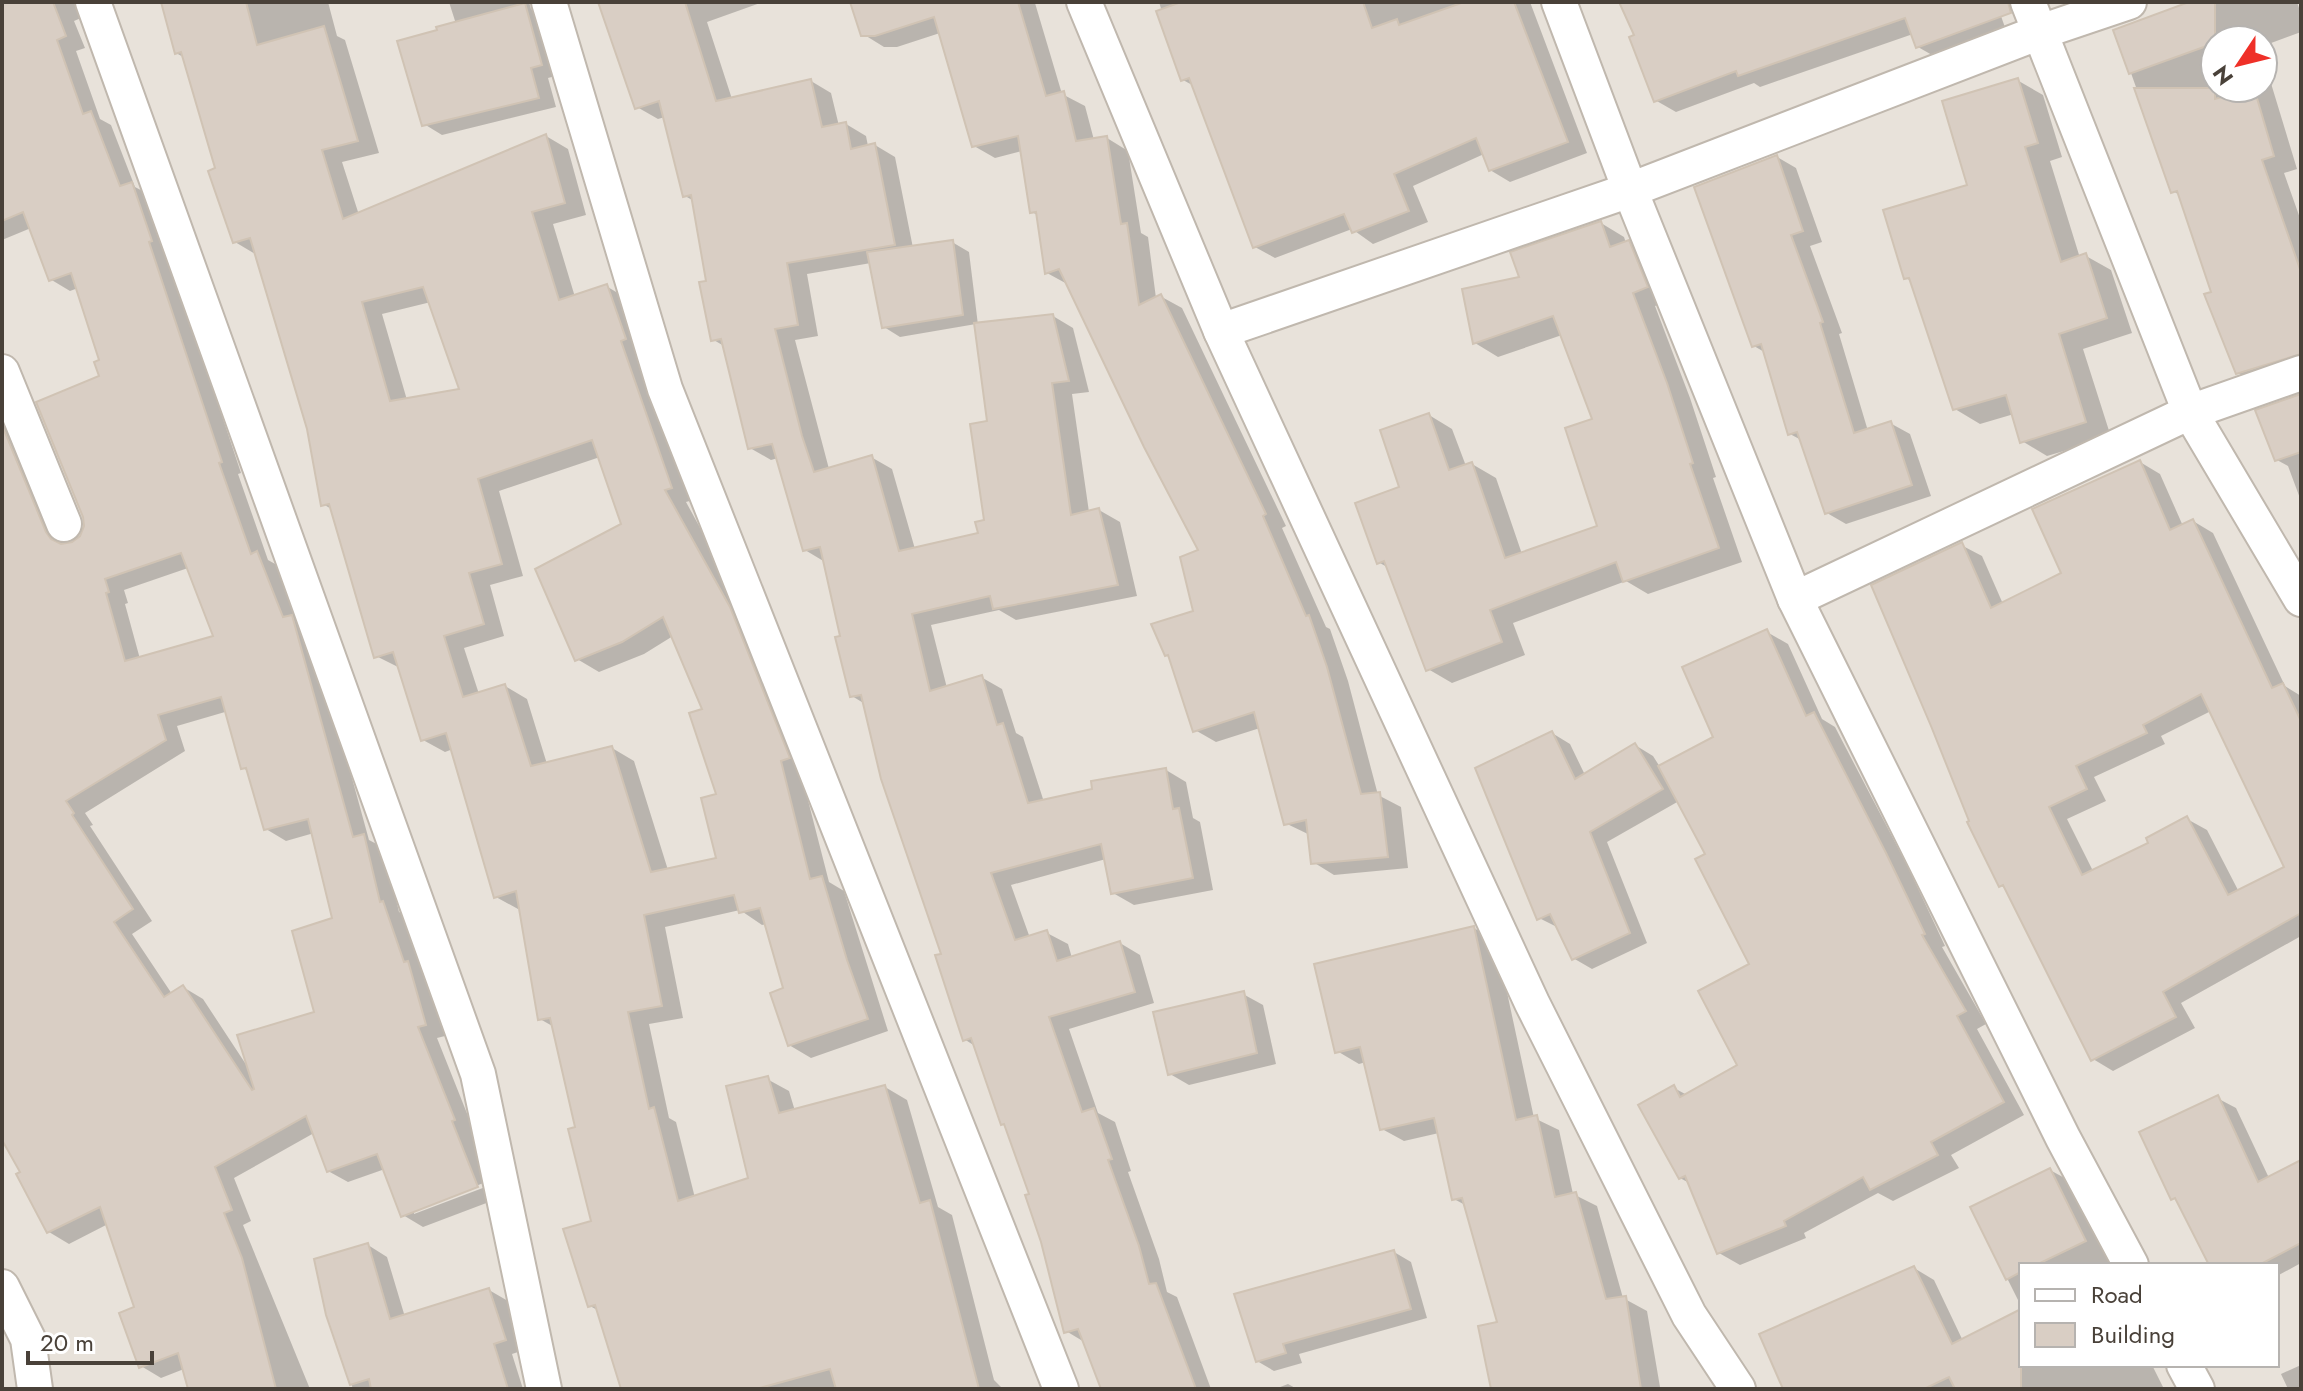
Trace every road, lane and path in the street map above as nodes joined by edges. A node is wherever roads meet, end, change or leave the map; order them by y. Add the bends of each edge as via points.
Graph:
1 (93, 2) edge
2 (549, 2) edge
3 (1084, 2) edge
4 (1559, 2) edge
5 (2129, 2) edge
6 (2034, 17) edge
7 (1630, 190) junction
8 (1221, 331) junction
9 (2, 372) edge
10 (2301, 373) edge
11 (2190, 412) junction
12 (64, 524) dead end
13 (1795, 599) junction
14 (2301, 599) edge
15 (2130, 1263) edge
16 (2, 1287) edge
17 (2185, 1367) edge
18 (35, 1389) edge
19 (544, 1389) edge
20 (1061, 1389) edge
21 (1738, 1389) edge
22 (2197, 1389) edge

1 - 19 street via 478,1074
2 - 20 street via 665,389
3 - 8 street
4 - 7 street
5 - 6 street
6 - 7 street
6 - 11 street
7 - 8 street
7 - 13 street
8 - 21 street via 1532,1003 1689,1315
9 - 12 street
10 - 11 street
11 - 13 street
11 - 14 street
13 - 15 street
16 - 18 street via 28,1339
17 - 22 street

